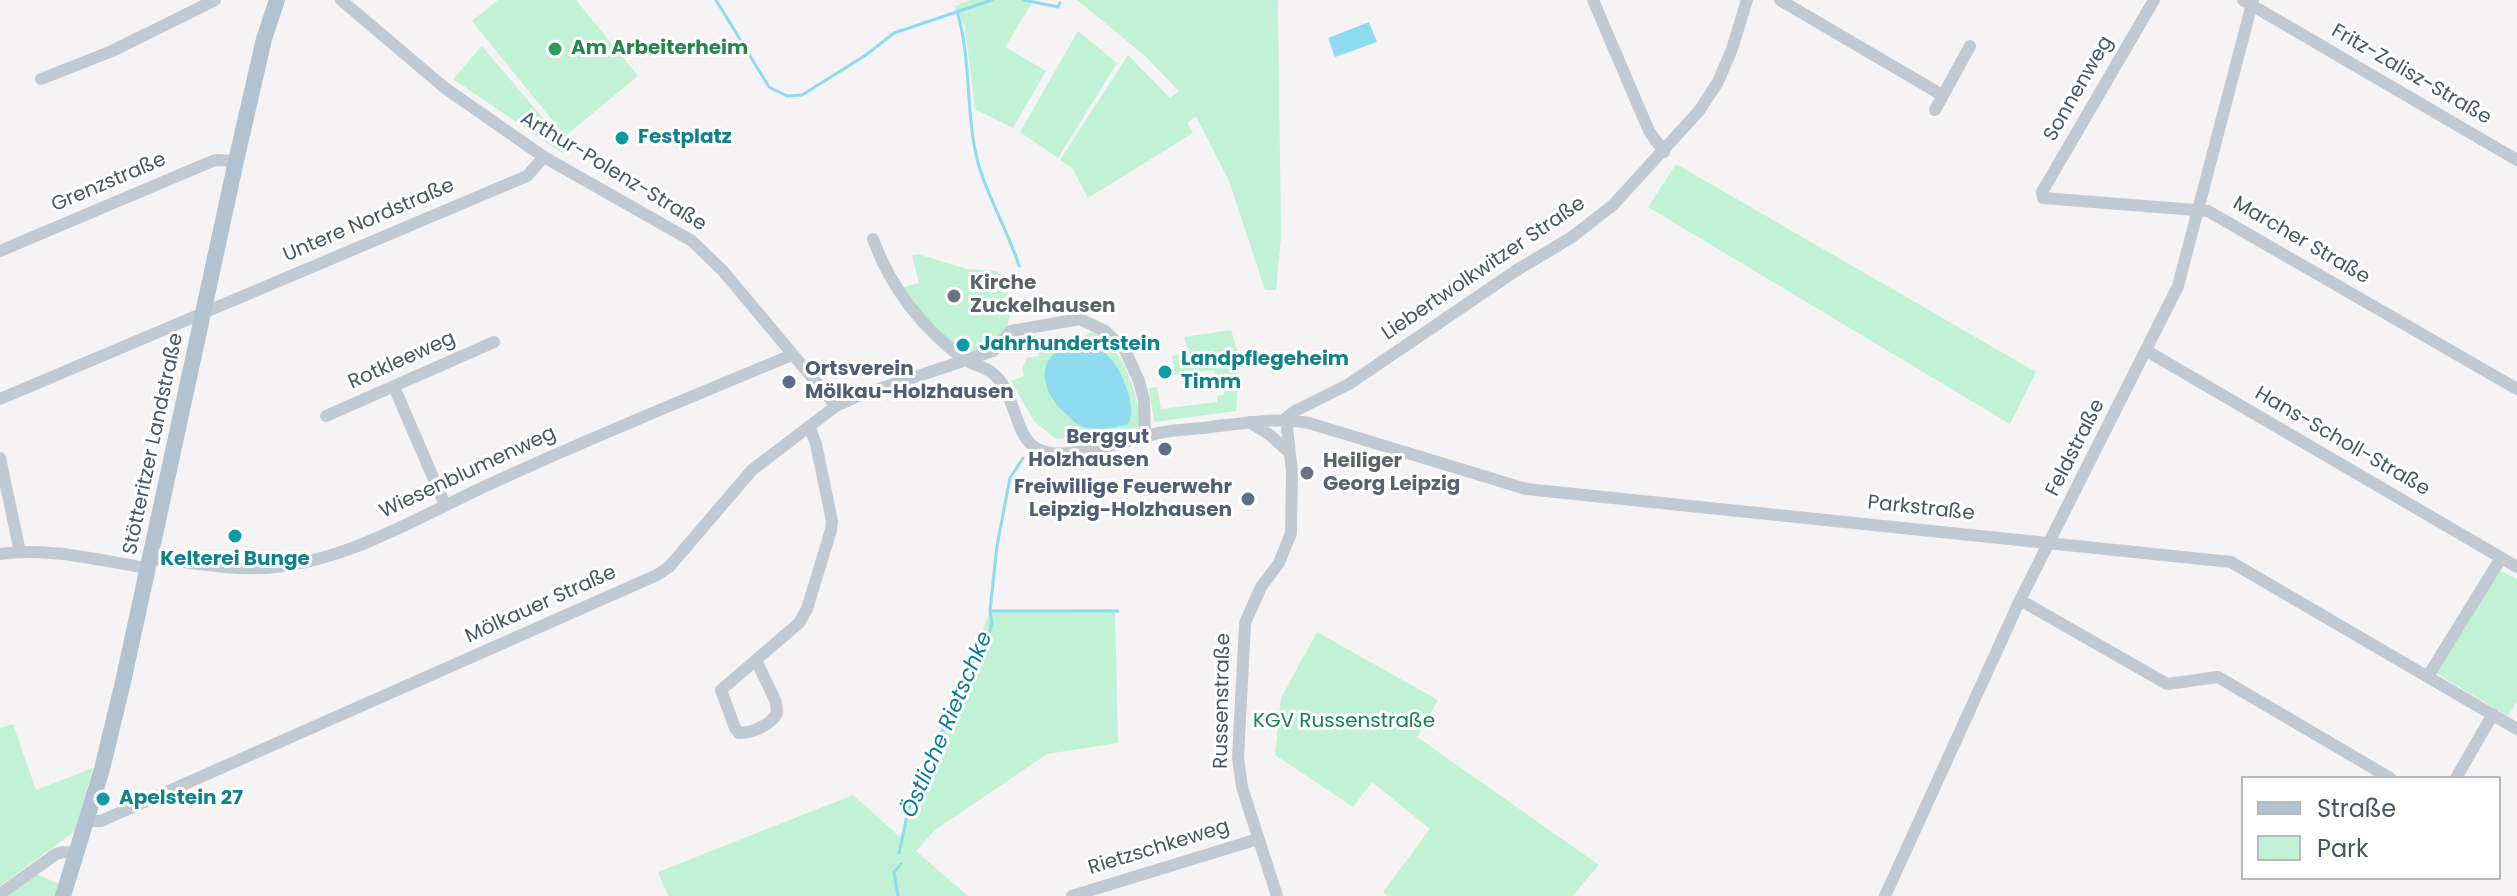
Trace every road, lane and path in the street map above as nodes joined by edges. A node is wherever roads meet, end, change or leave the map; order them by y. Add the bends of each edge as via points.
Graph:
1 (215, 0) edge
2 (277, 0) edge
3 (341, 0) edge
4 (1593, 0) edge
5 (1747, 0) edge
6 (1780, 0) edge
7 (2154, 0) edge
8 (2249, 2) edge
9 (1970, 46) dead end
10 (41, 79) dead end
11 (1942, 95) junction
12 (1935, 110) dead end
13 (1664, 152) junction
14 (544, 157) junction
15 (2517, 160) edge
16 (236, 161) junction
17 (2043, 198) joint
18 (2198, 210) junction
19 (873, 239) dead end
20 (0, 251) edge
21 (203, 312) junction
22 (494, 342) dead end
23 (2147, 351) junction
24 (792, 355) junction
25 (967, 361) junction
26 (394, 387) junction
27 (2517, 389) edge
28 (0, 399) edge
29 (836, 406) junction
30 (326, 416) dead end
31 (1286, 418) junction
32 (1249, 422) junction
33 (810, 428) junction
34 (1145, 438) junction
35 (1290, 453) junction
36 (0, 458) edge
37 (445, 505) junction
38 (2050, 543) junction
39 (20, 552) junction
40 (0, 554) edge
41 (2501, 558) junction
42 (148, 564) junction
43 (2517, 567) edge
44 (2020, 600) junction
45 (756, 660) junction
46 (2428, 676) junction
47 (2517, 712) edge
48 (2493, 714) junction
49 (2513, 727) edge
50 (2387, 776) edge
51 (2457, 776) edge
52 (86, 821) junction
53 (1258, 839) junction
54 (76, 853) junction
55 (0, 894) edge
56 (63, 896) edge
57 (1072, 896) edge
58 (1277, 896) edge
59 (1885, 896) edge

1 - 10 street
2 - 16 main road, Stötteritzer Landstraße
3 - 14 street, Arthur-Polenz-Straße via 445,88
4 - 13 street via 1649,131
5 - 13 street, Liebertwolkwitzer Straße via 1718,82
6 - 11 street
7 - 17 street, Sonnenweg
8 - 15 street, Fritz-Zalisz-Straße
8 - 18 street, Feldstraße
9 - 11 street
11 - 12 street
13 - 31 street, Liebertwolkwitzer Straße via 1613,205 1572,237 1349,384
14 - 21 street, Untere Nordstraße via 527,176
14 - 24 street, Arthur-Polenz-Straße via 692,241
16 - 20 street, Grenzstraße via 215,160
16 - 21 main road, Stötteritzer Landstraße
17 - 18 street, Marcher Straße
18 - 23 street, Feldstraße via 2178,286
18 - 27 street, Marcher Straße via 2265,241
19 - 25 street via 904,299
21 - 28 street, Untere Nordstraße
21 - 42 main road, Stötteritzer Landstraße
22 - 26 street, Rotkleeweg
23 - 38 street, Feldstraße
23 - 41 street, Hans-Scholl-Straße
24 - 29 street, Arthur-Polenz-Straße
24 - 37 street, Wiesenblumenweg
25 - 29 street, Mölkauer Straße
25 - 34 street via 997,377 1028,441 1039,450 1086,451
25 - 34 street, Mölkauer Straße via 993,351 1011,331 1080,319 1105,331 1125,350 1144,400
26 - 30 street, Rotkleeweg
26 - 37 street
29 - 33 street, Mölkauer Straße
31 - 32 street
31 - 35 street, Russenstraße
31 - 38 street, Parkstraße via 1526,489
32 - 34 street
32 - 35 street
33 - 45 street via 831,530 804,617
33 - 52 street, Mölkauer Straße via 752,470 657,575 101,821
35 - 53 street, Russenstraße via 1291,533 1279,563 1250,607 1244,632 1238,758
36 - 39 street
37 - 42 street, Wiesenblumenweg via 372,539 291,564 245,569
38 - 44 street, Feldstraße
38 - 46 street, Parkstraße via 2231,562
39 - 40 street, Wiesenblumenweg
39 - 42 street, Wiesenblumenweg
41 - 43 street, Hans-Scholl-Straße
41 - 46 street
42 - 52 main road, Stötteritzer Landstraße
44 - 50 street via 2167,684 2218,677
44 - 59 street, Feldstraße
45 - 45 street via 721,690 739,733 769,723 777,713
46 - 48 street, Parkstraße
47 - 49 street
48 - 49 street, Parkstraße
48 - 51 street
52 - 54 main road, Stötteritzer Landstraße
53 - 57 street, Rietzschkeweg
53 - 58 street, Russenstraße
54 - 55 street via 56,854
54 - 56 main road, Stötteritzer Landstraße

